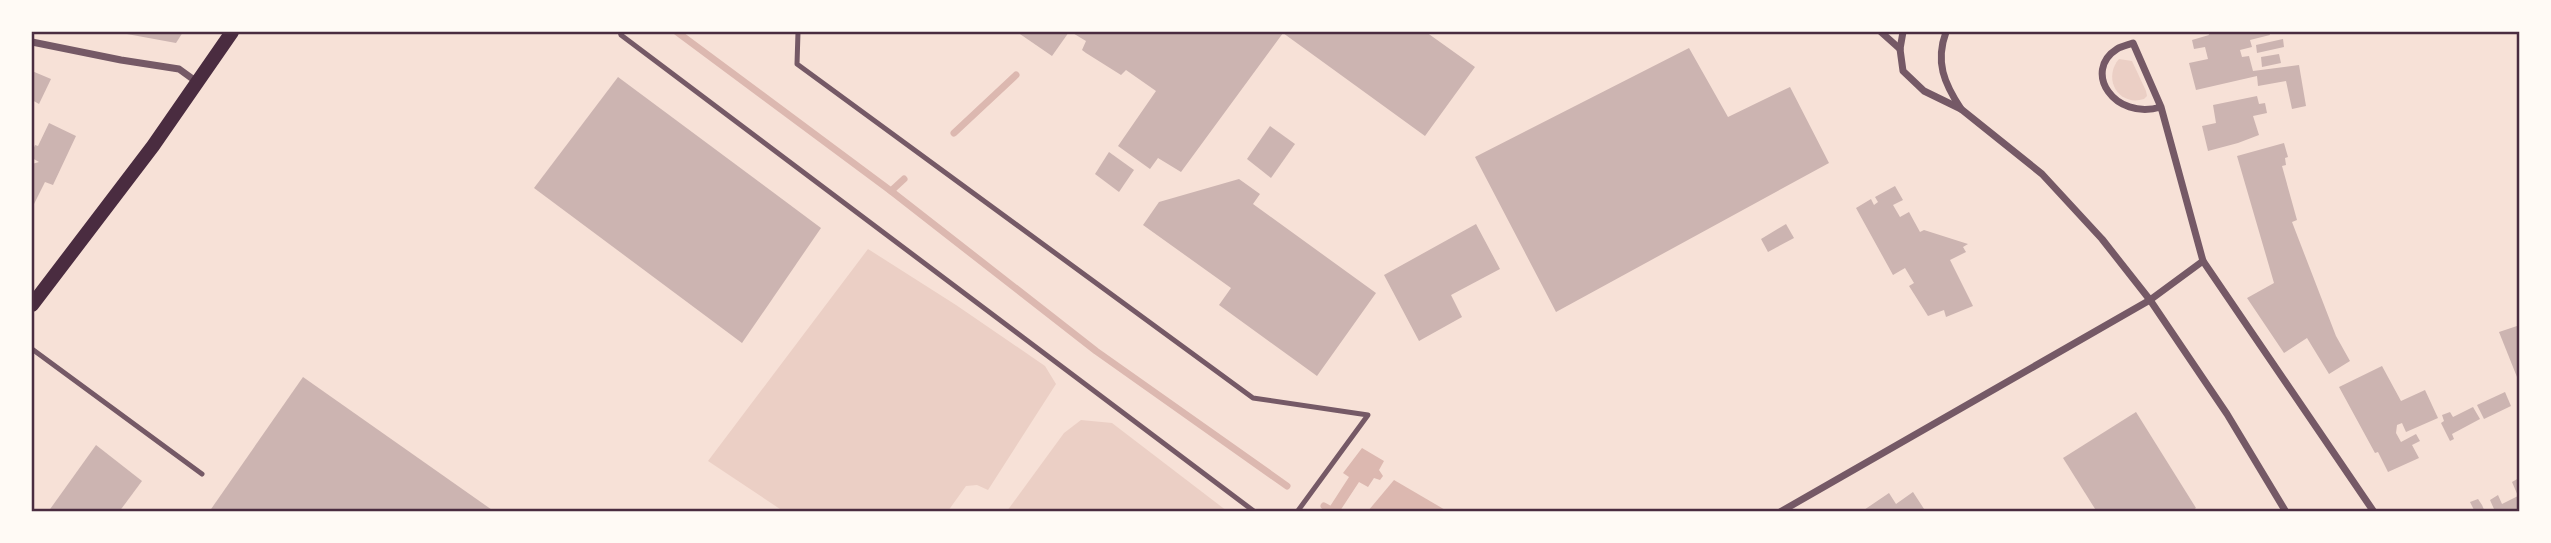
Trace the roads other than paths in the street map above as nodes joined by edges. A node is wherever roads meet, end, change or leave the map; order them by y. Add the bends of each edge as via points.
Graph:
1 (232, 32) edge
2 (620, 32) edge
3 (798, 32) edge
4 (1881, 32) edge
5 (1903, 32) edge
6 (1946, 32) edge
7 (32, 42) edge
8 (1900, 49) junction
9 (197, 82) junction
10 (2161, 107) junction
11 (1961, 109) junction
12 (2203, 261) junction
13 (2150, 300) junction
14 (32, 305) edge
15 (32, 349) edge
16 (202, 474) dead end
17 (1255, 512) edge
18 (1297, 512) edge
19 (1780, 512) edge
20 (2286, 512) edge
21 (2374, 512) edge

1 - 9 main road
2 - 17 lane
3 - 18 lane via 797,64 1253,398 1368,415
4 - 8 street
5 - 8 street
6 - 11 street via 1940,66
7 - 9 street via 179,69
8 - 11 street via 1903,71 1917,85
9 - 14 main road
10 - 10 street via 2133,43 2116,50 2104,69 2111,97 2126,108
10 - 12 street
11 - 13 street via 2042,174
12 - 13 street
12 - 21 street
13 - 19 street
13 - 20 street
15 - 16 lane

